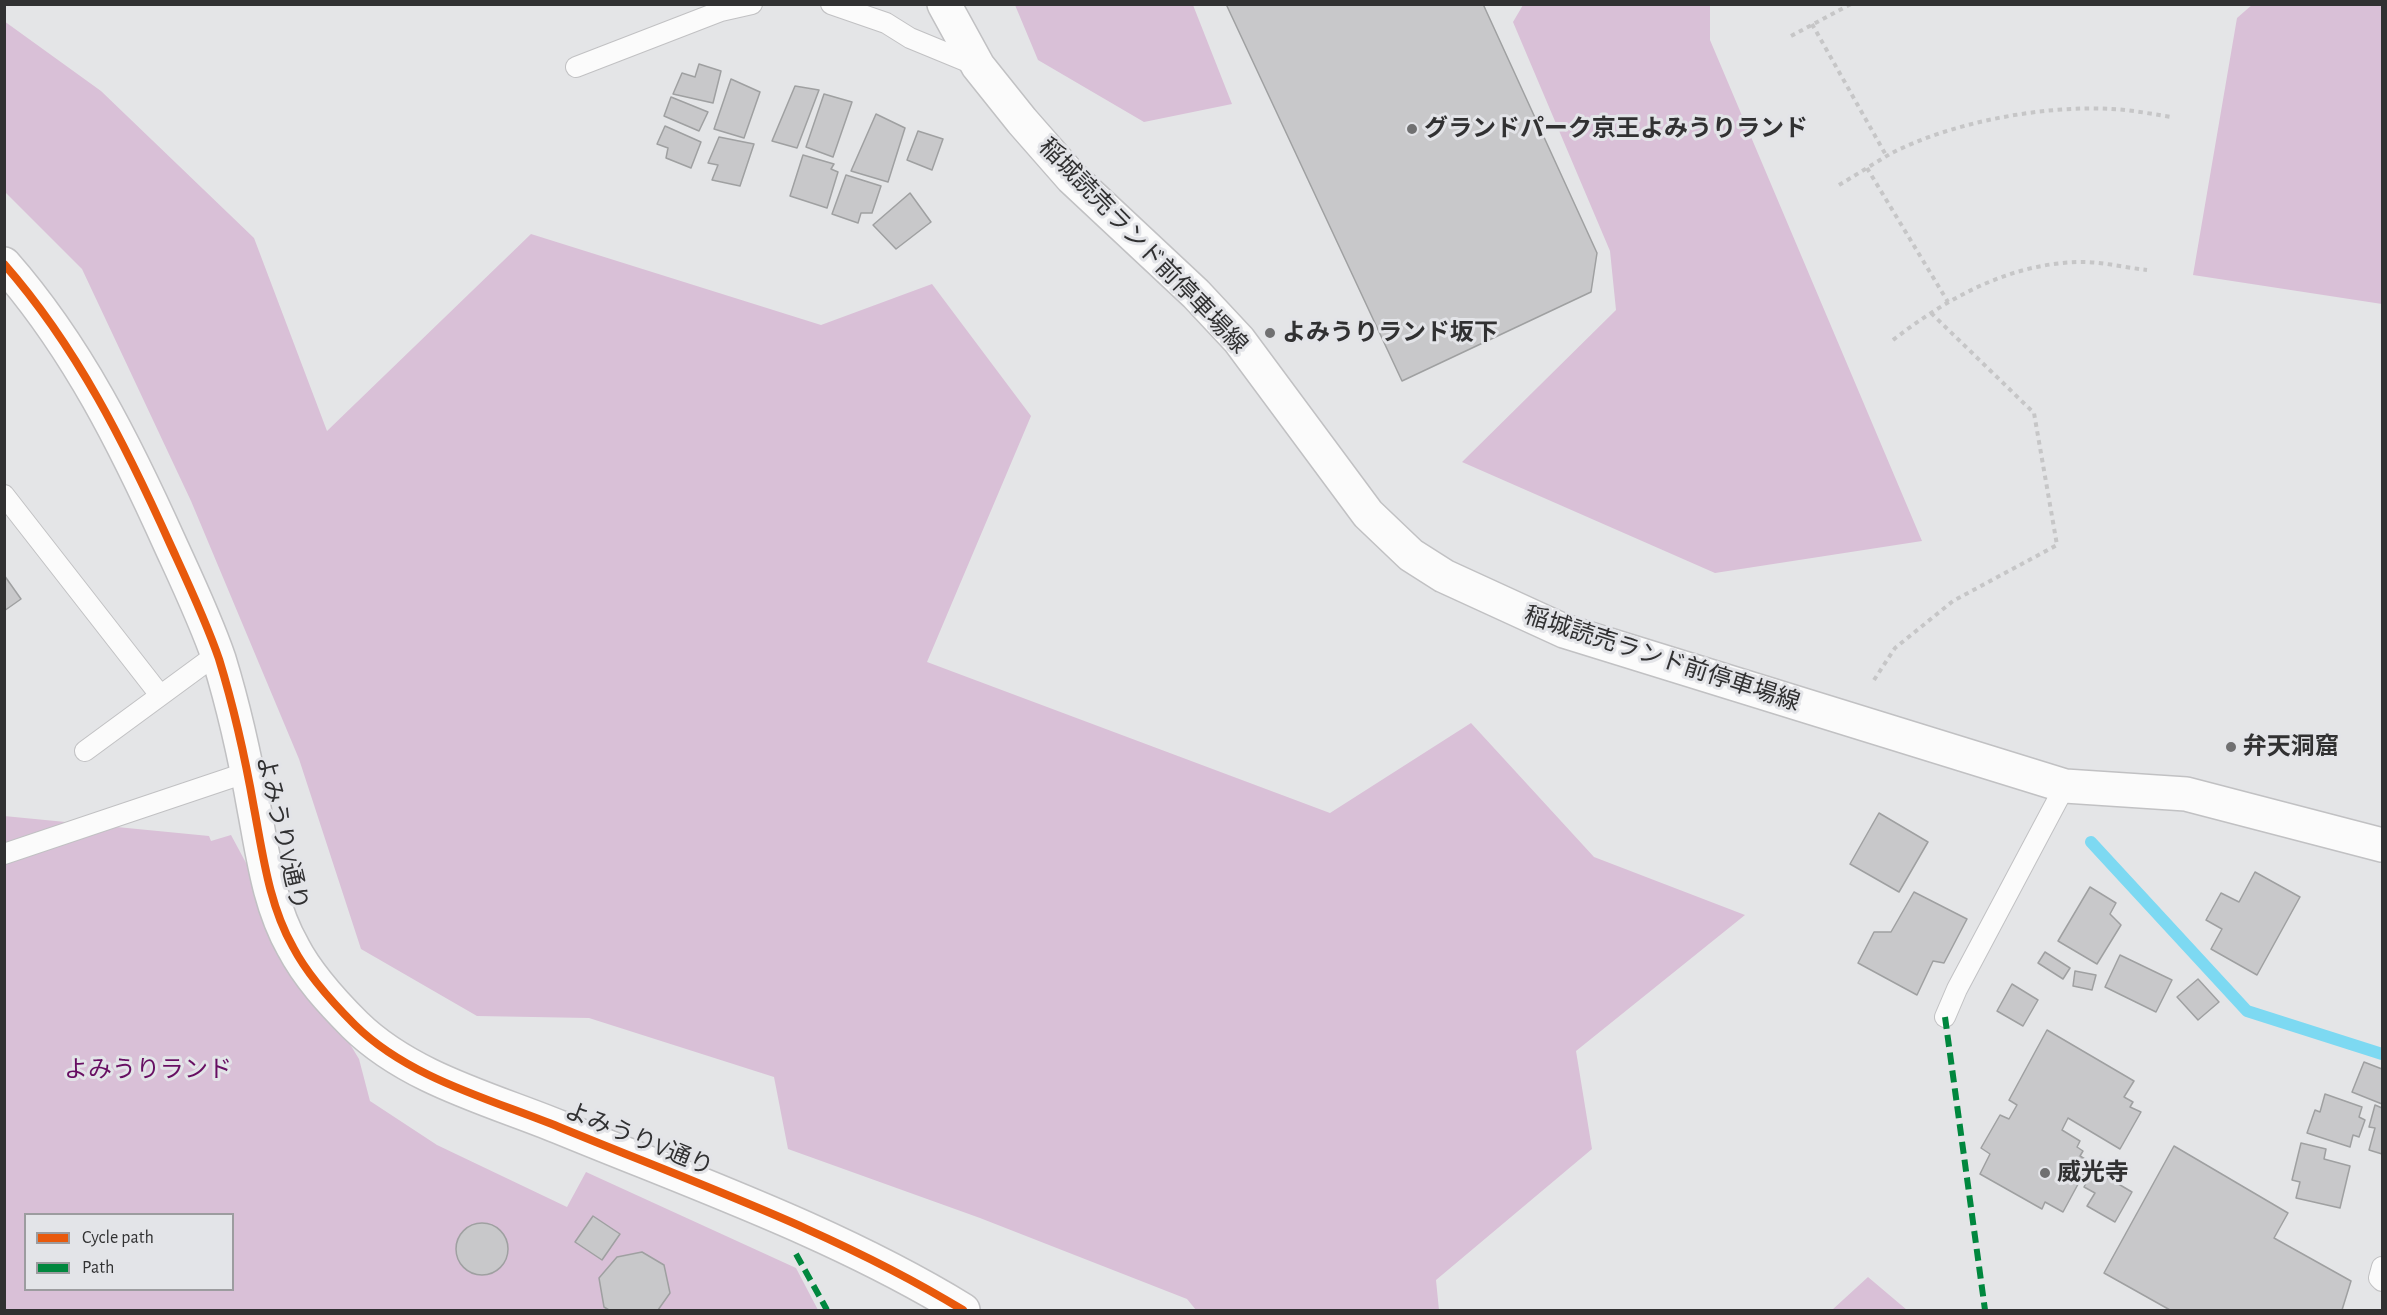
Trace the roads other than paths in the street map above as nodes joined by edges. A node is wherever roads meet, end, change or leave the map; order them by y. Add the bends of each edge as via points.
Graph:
1 (752, 4) edge
2 (831, 4) edge
3 (944, 4) edge
4 (978, 66) junction
5 (576, 67) dead end
6 (4, 264) edge
7 (4, 495) edge
8 (217, 654) junction
9 (160, 696) junction
10 (85, 751) dead end
11 (248, 772) junction
12 (2065, 786) junction
13 (2382, 845) edge
14 (4, 854) edge
15 (1945, 1017) dead end
16 (2382, 1267) edge
17 (2382, 1281) edge
18 (963, 1311) edge

1 - 5 lane via 721,11
2 - 4 lane via 886,23 910,39
3 - 4 main road, 稲城読売ランド前停車場線
4 - 12 main road, 稲城読売ランド前停車場線 via 1072,178 1197,294 1239,340 1368,514 1411,555 1444,576 1564,631
6 - 8 main road, よみうりV通り via 39,303 79,363 148,495
7 - 9 lane
8 - 9 lane
8 - 11 main road, よみうりV通り
9 - 10 lane
11 - 14 lane
11 - 18 main road, よみうりV通り via 267,872 282,926 315,981 366,1034 444,1082 770,1214 912,1279
12 - 13 main road, 稲城読売ランド前停車場線 via 2186,794
12 - 15 lane
16 - 17 lane

